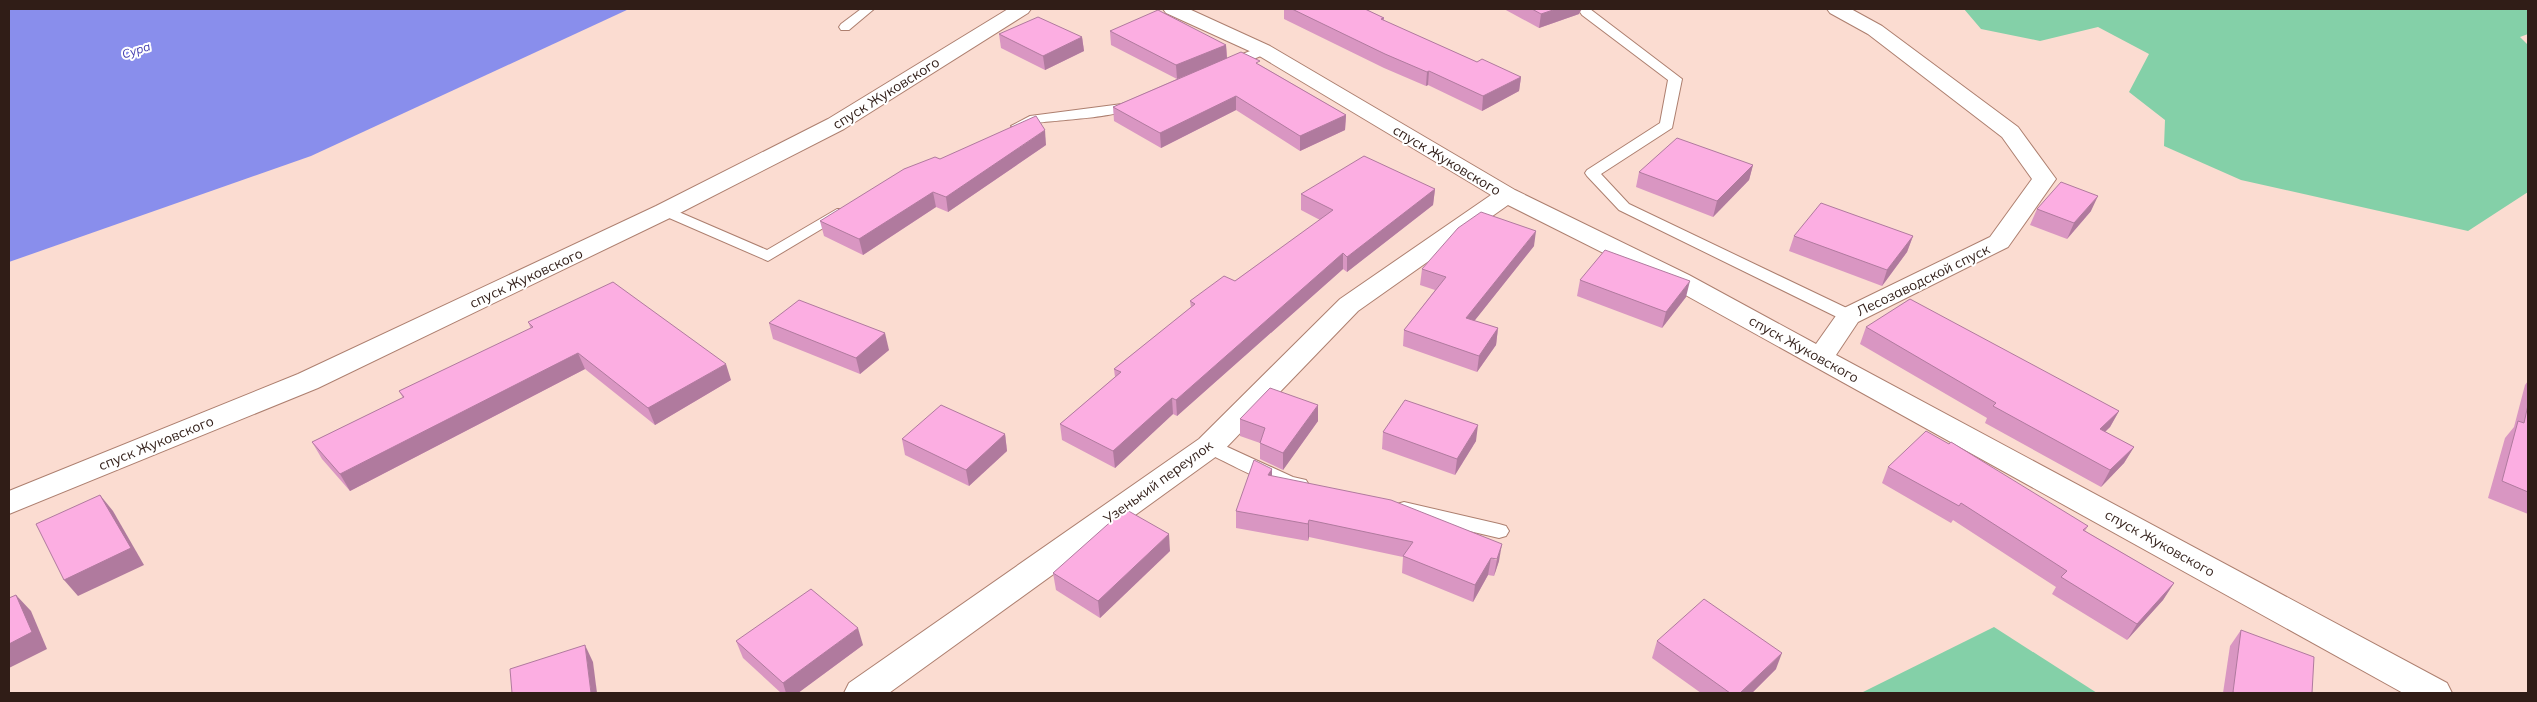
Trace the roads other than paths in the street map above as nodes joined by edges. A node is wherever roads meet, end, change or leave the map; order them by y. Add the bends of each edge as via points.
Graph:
1 (868, 9) edge
2 (1021, 9) edge
3 (1174, 9) edge
4 (1837, 9) edge
5 (1586, 12) dead end
6 (845, 27) dead end
7 (1263, 50) junction
8 (1217, 70) edge
9 (1153, 96) edge
10 (1005, 132) edge
11 (1507, 195) junction
12 (854, 205) edge
13 (665, 211) junction
14 (1849, 316) junction
15 (1820, 358) junction
16 (1210, 446) junction
17 (1318, 489) edge
18 (9, 503) edge
19 (1384, 505) edge
20 (1499, 531) dead end
21 (862, 693) edge
22 (2434, 693) edge

1 - 6 lane
2 - 13 street, спуск Жуковского via 836,124
3 - 7 street, спуск Жуковского
4 - 14 street, Лесозаводской спуск via 1875,30 2010,132 2044,179 1999,242
5 - 14 lane via 1675,78 1667,125 1592,173 1624,207
7 - 8 lane
7 - 11 street, спуск Жуковского
9 - 10 lane via 1125,108 1030,120
11 - 15 street, спуск Жуковского via 1680,281
11 - 16 street, Узенький переулок via 1349,305
12 - 13 lane via 768,256
13 - 18 street, спуск Жуковского via 308,382
14 - 15 street, Лесозаводской спуск
15 - 22 street, спуск Жуковского
16 - 17 lane via 1289,483
16 - 21 street, Узенький переулок
19 - 20 lane

